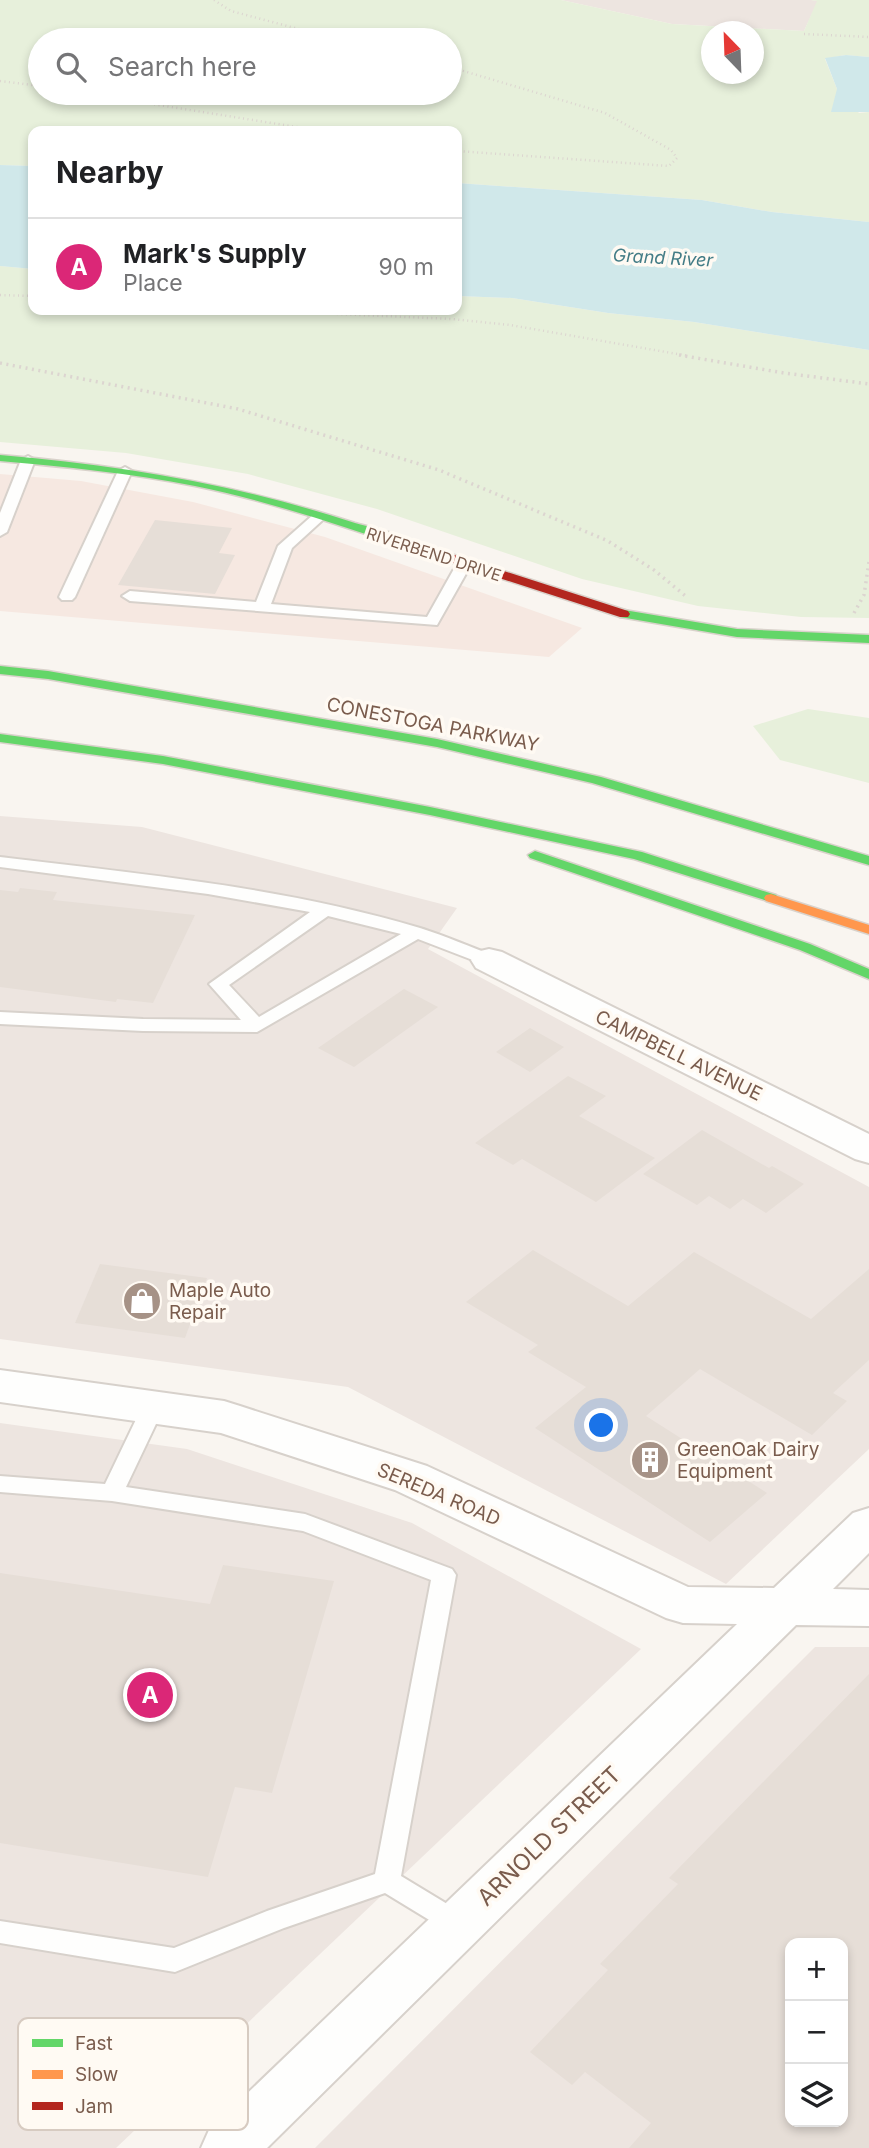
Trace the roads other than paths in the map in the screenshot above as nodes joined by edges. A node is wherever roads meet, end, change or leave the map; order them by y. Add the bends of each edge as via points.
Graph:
1 (0, 458) edge
2 (28, 460) junction
3 (125, 471) junction
4 (0, 486) edge
5 (17, 487) junction
6 (318, 517) junction
7 (0, 532) edge
8 (464, 563) junction
9 (130, 596) dead end
10 (67, 597) dead end
11 (262, 607) junction
12 (869, 639) edge
13 (0, 670) edge
14 (0, 738) edge
15 (430, 811) junction
16 (0, 862) edge
17 (869, 862) edge
18 (326, 910) junction
19 (869, 930) edge
20 (416, 933) junction
21 (489, 960) joint
22 (869, 974) edge
23 (0, 1018) edge
24 (257, 1027) junction
25 (869, 1150) edge
26 (0, 1386) edge
27 (153, 1407) junction
28 (0, 1484) edge
29 (112, 1493) junction
30 (869, 1525) edge
31 (787, 1605) junction
32 (869, 1608) edge
33 (387, 1881) junction
34 (458, 1924) junction
35 (0, 1932) edge
36 (248, 2129) edge
37 (247, 2130) edge
38 (229, 2148) edge

1 - 2 main road, RIVERBEND DRIVE
2 - 3 main road, RIVERBEND DRIVE
2 - 5 lane
3 - 6 main road, RIVERBEND DRIVE via 204,485
3 - 10 lane
4 - 5 lane
5 - 7 lane
6 - 8 main road, RIVERBEND DRIVE
6 - 11 lane via 285,546
8 - 11 lane via 432,622
8 - 12 main road, RIVERBEND DRIVE via 657,622 735,634
9 - 11 lane
13 - 17 main road, CONESTOGA PARKWAY via 437,743 596,780
14 - 15 main road via 163,760
15 - 19 main road via 637,855
15 - 22 main road via 518,848 805,947
16 - 18 lane via 212,888
18 - 20 lane
18 - 24 lane via 218,984
20 - 21 lane
20 - 24 lane
21 - 25 street, CAMPBELL AVENUE
23 - 24 lane
26 - 27 street, SEREDA ROAD
27 - 29 lane
27 - 31 street, SEREDA ROAD via 225,1417 411,1478 683,1605
28 - 29 lane
29 - 33 lane via 305,1523 444,1575
30 - 31 street, ARNOLD STREET
31 - 32 street, SEREDA ROAD
31 - 34 street, ARNOLD STREET
33 - 34 lane
33 - 35 lane via 175,1960
34 - 36 street, ARNOLD STREET
37 - 38 street, ARNOLD STREET

